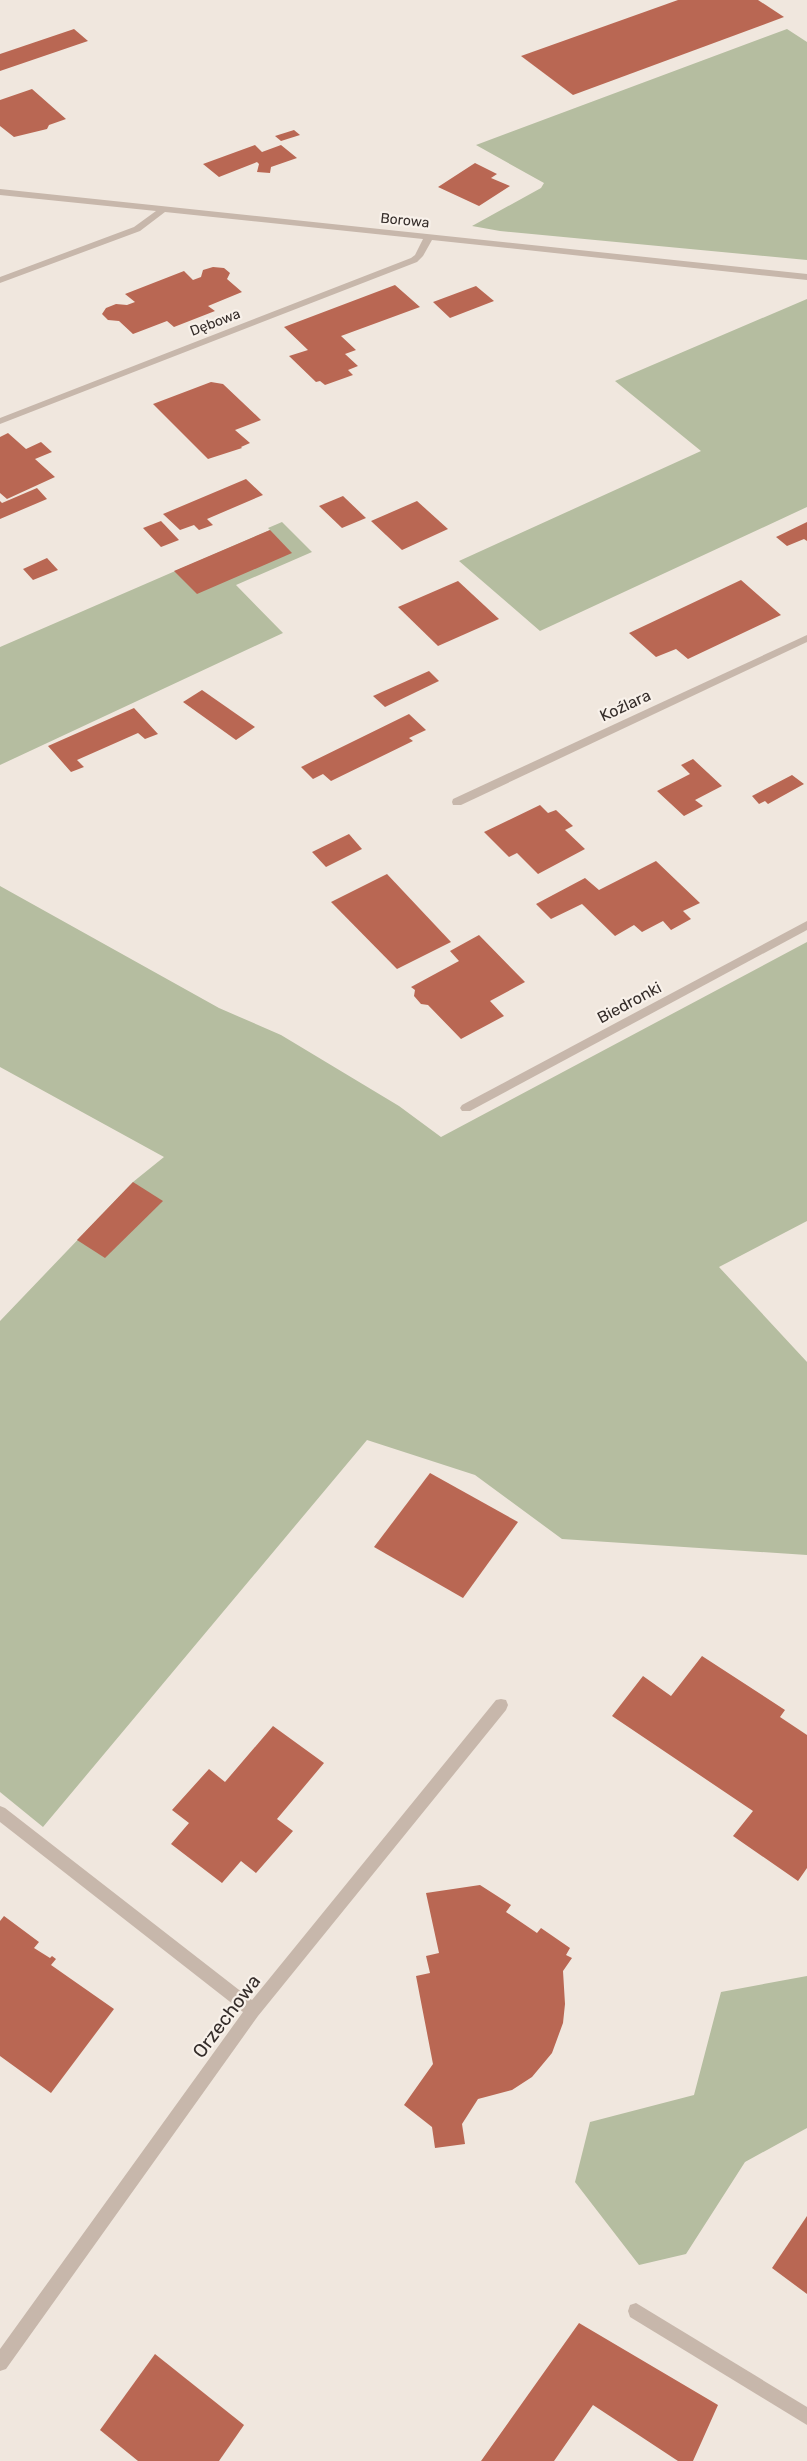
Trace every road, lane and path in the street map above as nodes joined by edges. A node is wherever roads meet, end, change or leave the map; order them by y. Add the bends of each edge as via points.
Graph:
1 (0, 192) edge
2 (164, 209) junction
3 (429, 237) junction
4 (807, 276) edge
5 (0, 280) edge
6 (0, 421) edge
7 (807, 638) edge
8 (457, 802) dead end
9 (807, 924) edge
10 (466, 1108) dead end
11 (501, 1705) dead end
12 (0, 1814) edge
13 (253, 2011) junction
14 (636, 2311) dead end
15 (0, 2364) edge
16 (807, 2417) edge

1 - 2 street, Borowa
2 - 3 street, Borowa
2 - 5 street via 136,229
3 - 4 street, Borowa
3 - 6 street, Dębowa via 414,260
7 - 8 street, Koźlara
9 - 10 street, Biedronki
11 - 13 street, Orzechowa
12 - 13 street
13 - 15 street, Orzechowa
14 - 16 street

